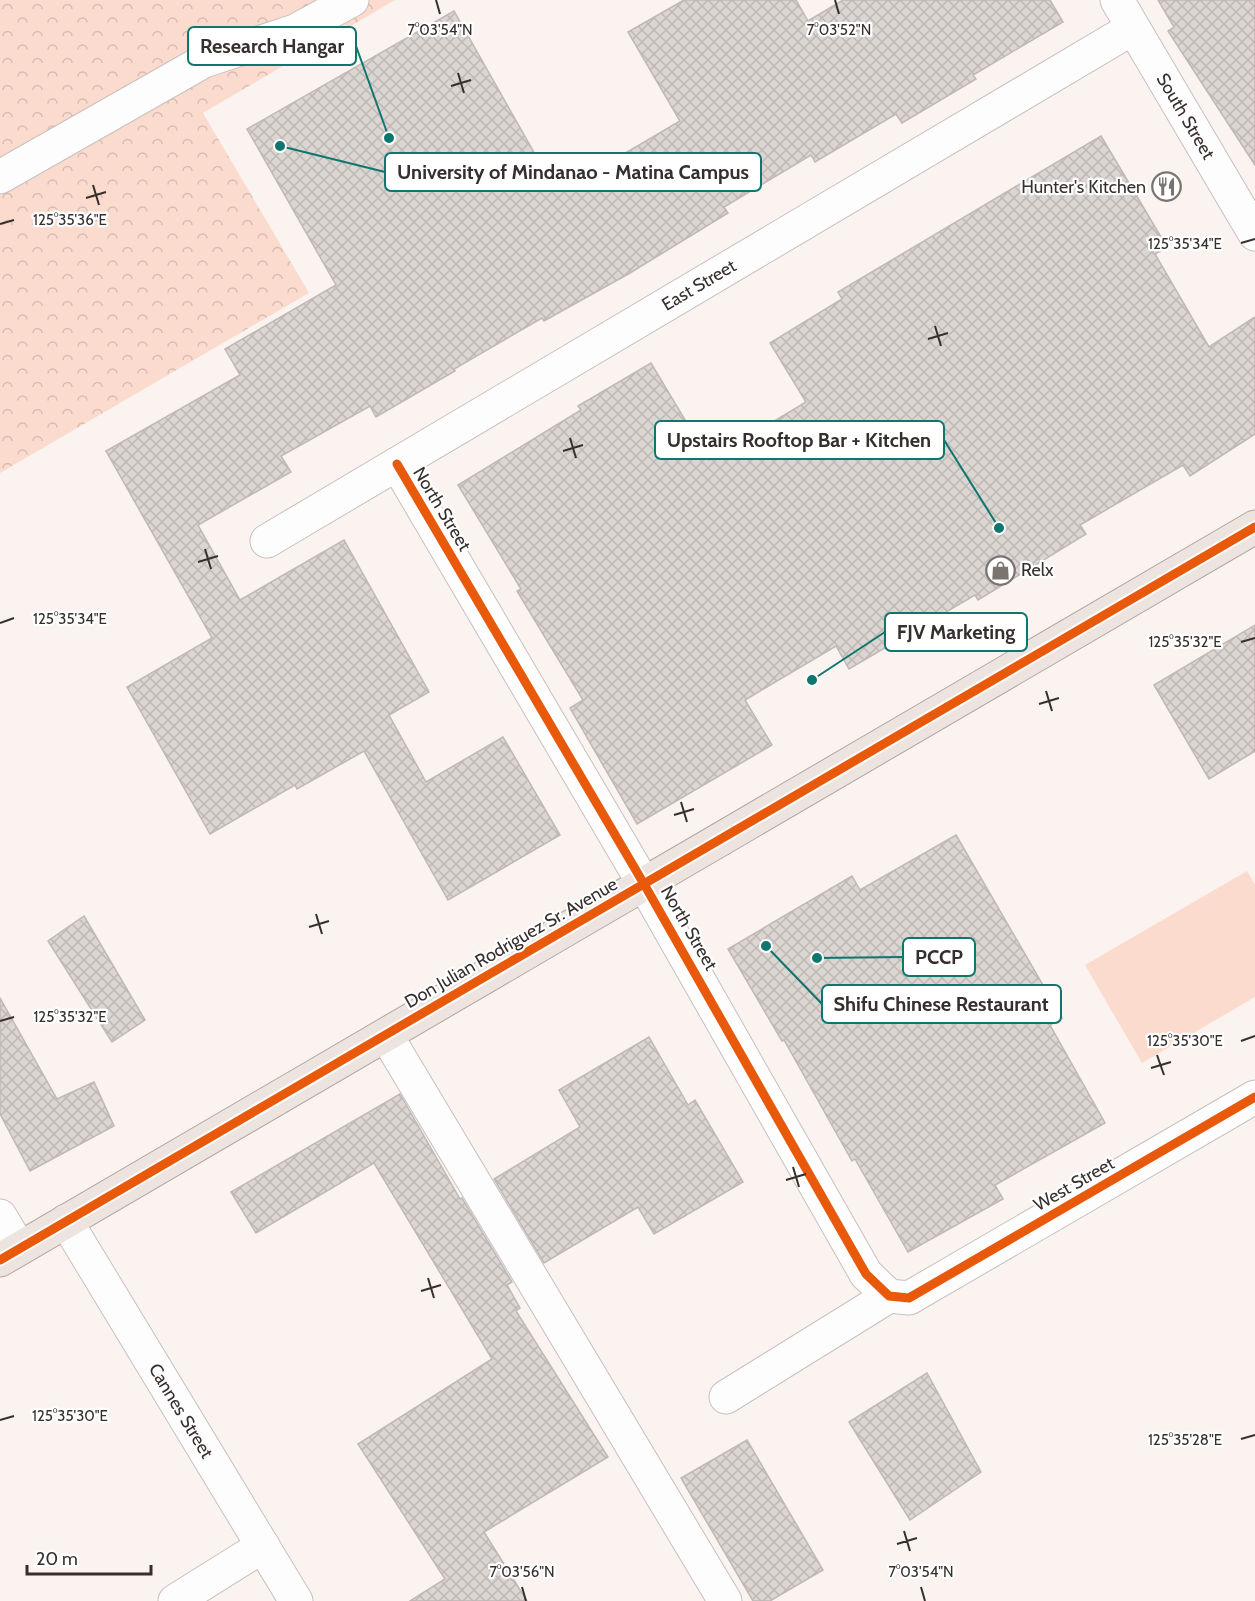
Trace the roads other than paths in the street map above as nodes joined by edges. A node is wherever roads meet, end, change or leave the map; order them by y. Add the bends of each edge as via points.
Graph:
1 (352, 0) edge
2 (1117, 0) edge
3 (1133, 28) junction
4 (0, 177) edge
5 (1255, 234) edge
6 (397, 464) junction
7 (1255, 527) edge
8 (267, 541) dead end
9 (644, 884) junction
10 (386, 1035) junction
11 (1255, 1097) edge
12 (0, 1216) edge
13 (66, 1221) junction
14 (10, 1254) edge
15 (899, 1297) junction
16 (726, 1397) dead end
17 (263, 1546) junction
18 (175, 1601) edge
19 (296, 1601) edge
20 (725, 1601) edge

1 - 4 street via 295,31 204,61
2 - 3 street, South Street
3 - 5 street, South Street
3 - 6 street, East Street
6 - 8 street, East Street
6 - 9 street, North Street
7 - 9 main road, Don Julian Rodriguez Sr. Avenue
9 - 10 main road, Don Julian Rodriguez Sr. Avenue
9 - 15 street, North Street via 866,1274
10 - 13 main road, Don Julian Rodriguez Sr. Avenue
10 - 20 street
11 - 15 street, West Street
12 - 14 street
13 - 14 main road, Don Julian Rodriguez Sr. Avenue
13 - 17 street, Cannes Street
15 - 16 street, West Street
17 - 18 street
17 - 19 street, Cannes Street

